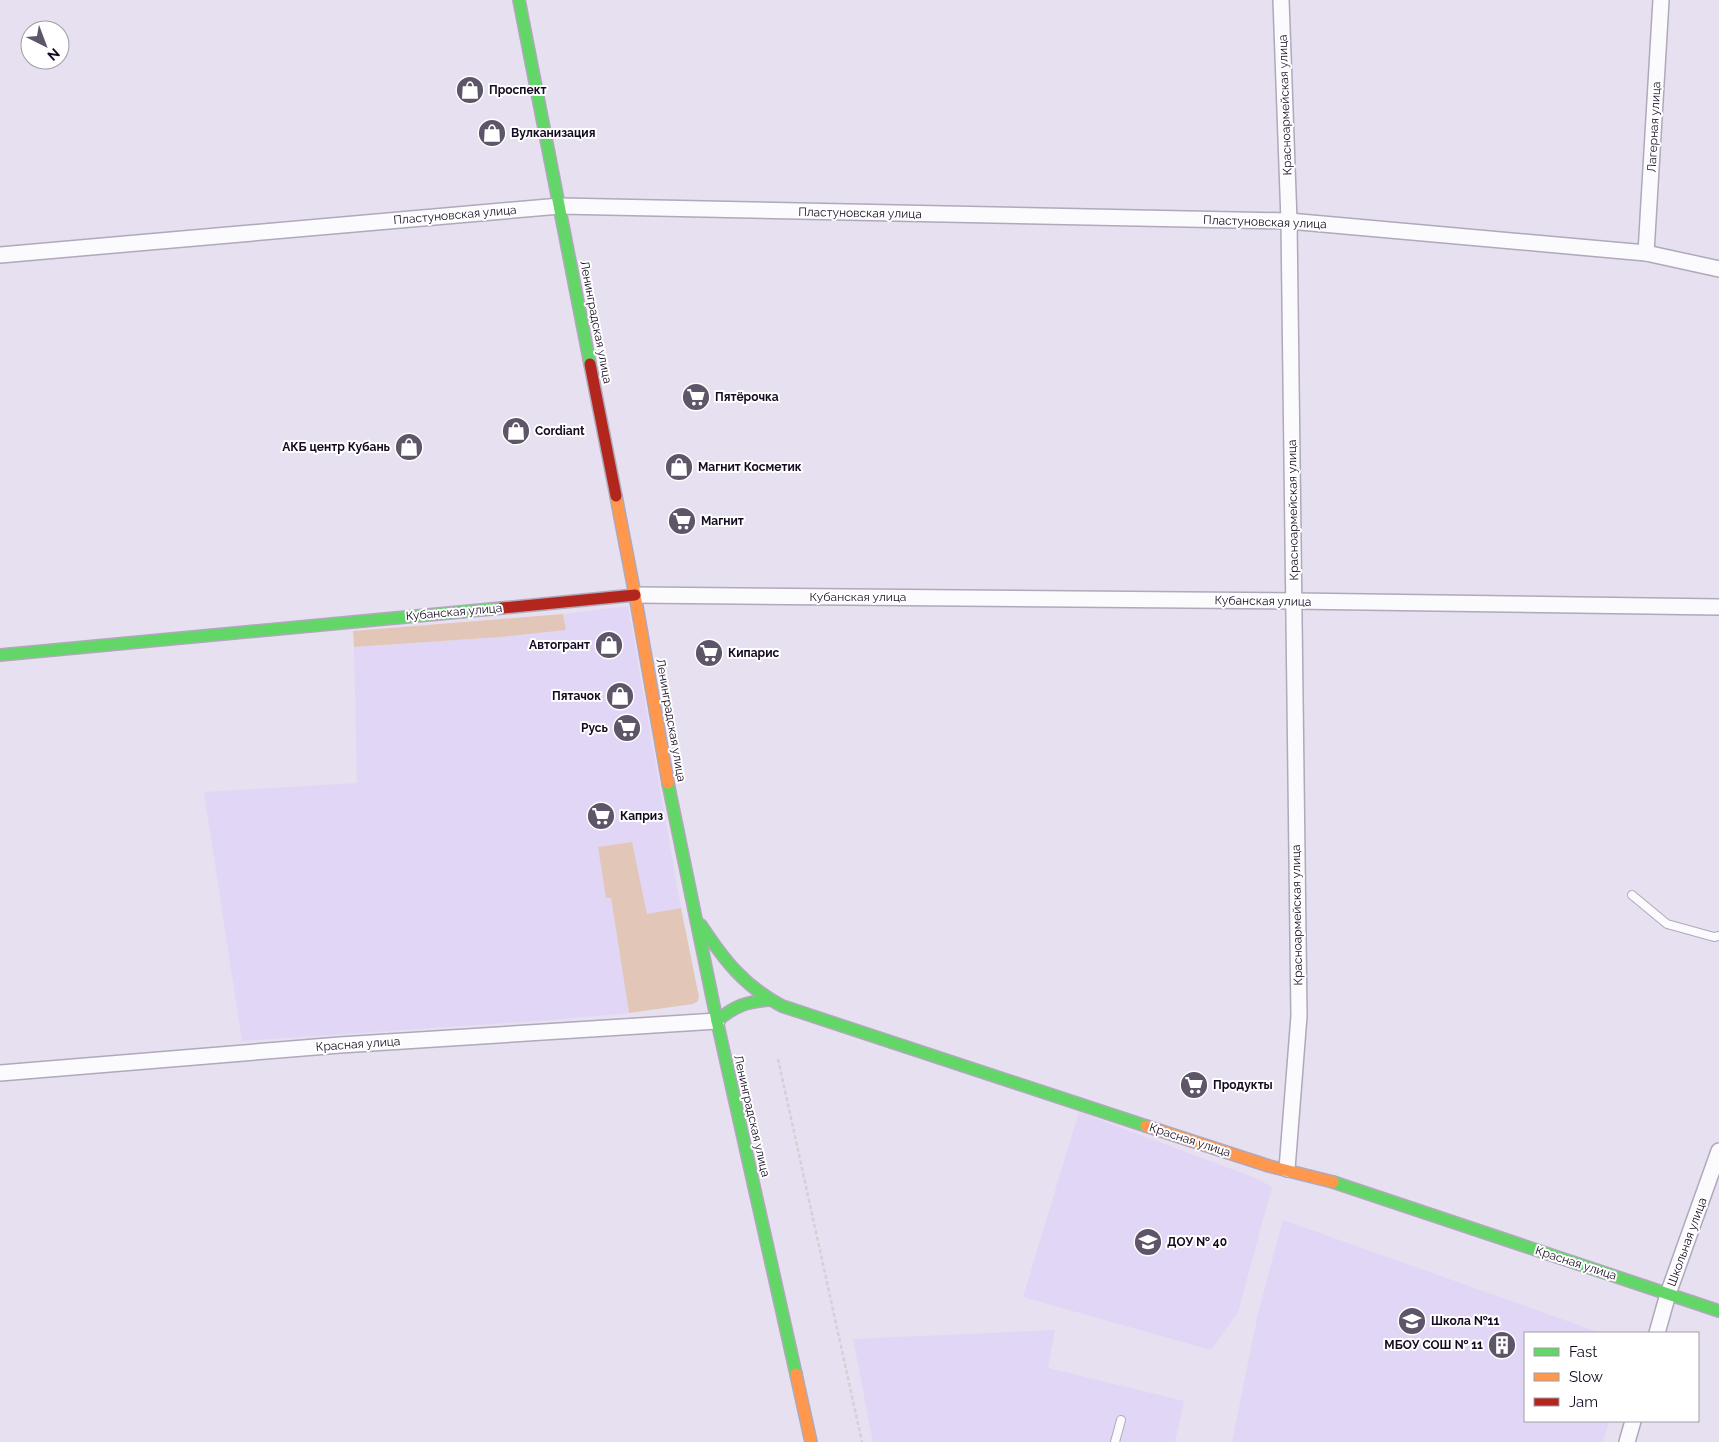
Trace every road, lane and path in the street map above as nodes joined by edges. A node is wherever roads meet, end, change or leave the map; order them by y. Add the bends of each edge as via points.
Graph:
1 (519, 0) edge
2 (1281, 0) edge
3 (1661, 0) edge
4 (560, 206) junction
5 (1289, 222) junction
6 (1646, 253) junction
7 (0, 255) edge
8 (1719, 269) edge
9 (635, 596) junction
10 (1294, 601) junction
11 (1719, 607) edge
12 (0, 655) edge
13 (1632, 894) dead end
14 (695, 917) junction
15 (1717, 938) edge
16 (770, 1000) junction
17 (717, 1021) junction
18 (778, 1059) dead end
19 (0, 1073) edge
20 (1719, 1151) edge
21 (1287, 1169) junction
22 (1668, 1294) junction
23 (1719, 1311) edge
24 (1657, 1332) edge
25 (1121, 1420) dead end
26 (1633, 1422) edge
27 (811, 1442) edge
28 (862, 1442) edge
29 (1115, 1442) edge
30 (1627, 1442) edge

1 - 4 street, Ленинградская улица
2 - 5 street, Красноармейская улица
3 - 6 street, Лагерная улица
4 - 5 street, Пластуновская улица
4 - 7 street, Пластуновская улица
4 - 9 street, Ленинградская улица
5 - 6 street, Пластуновская улица
5 - 10 street, Красноармейская улица
6 - 8 street, Пластуновская улица
9 - 10 street, Кубанская улица
9 - 12 street, Кубанская улица
9 - 14 street, Ленинградская улица
10 - 11 street, Кубанская улица
10 - 21 street, Красноармейская улица via 1299,1016
13 - 15 lane via 1667,924
14 - 16 street, Красная улица via 738,976
14 - 17 street, Ленинградская улица
16 - 17 street via 738,1004
16 - 21 street, Красная улица via 1260,1163
17 - 19 street, Красная улица via 340,1045
17 - 27 street, Ленинградская улица
18 - 28 path
20 - 22 street, Школьная улица
21 - 22 street, Красная улица
22 - 23 street, Красная улица
22 - 24 street, Школьная улица
25 - 29 lane
26 - 30 street

